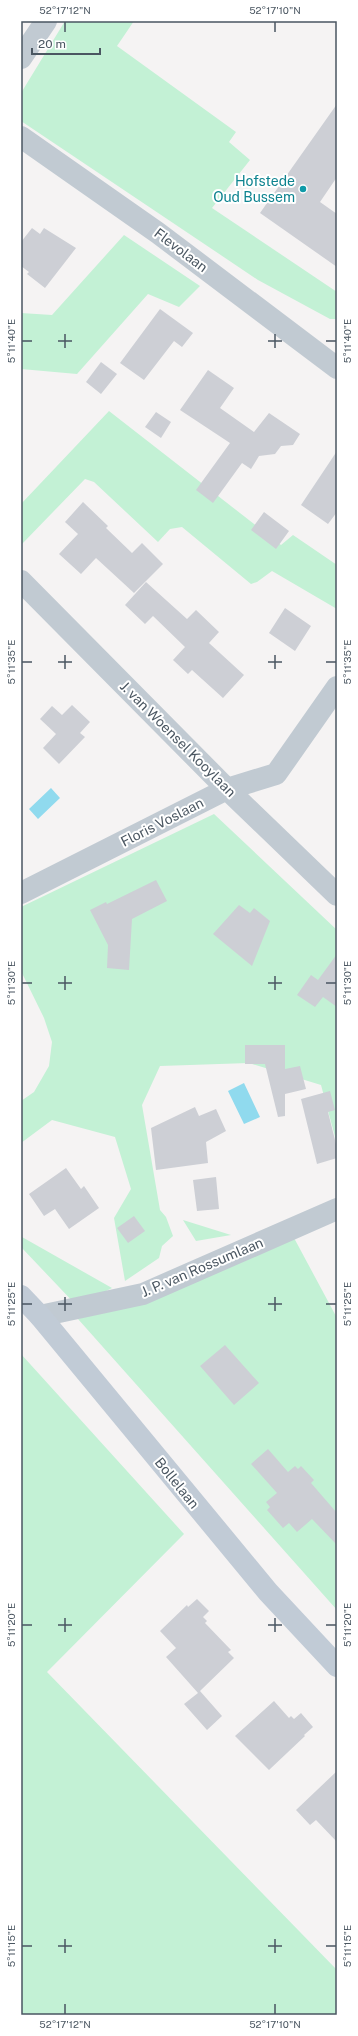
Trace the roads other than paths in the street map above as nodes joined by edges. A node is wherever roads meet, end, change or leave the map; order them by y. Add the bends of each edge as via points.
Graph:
1 (46, 21) edge
2 (21, 58) edge
3 (21, 137) edge
4 (337, 368) edge
5 (21, 581) edge
6 (337, 687) edge
7 (227, 789) junction
8 (21, 893) edge
9 (337, 895) edge
10 (337, 1209) edge
11 (21, 1296) edge
12 (40, 1316) junction
13 (337, 1666) edge

1 - 2 street
3 - 4 street, Flevolaan via 158,233
5 - 7 street, J. van Woensel Kooylaan
6 - 7 street, Floris Voslaan via 276,774
7 - 8 street, Floris Voslaan
7 - 9 street, J. van Woensel Kooylaan
10 - 12 street, J. P. van Rossumlaan via 143,1294
11 - 12 main road, Bollelaan
12 - 13 main road, Bollelaan via 268,1592

